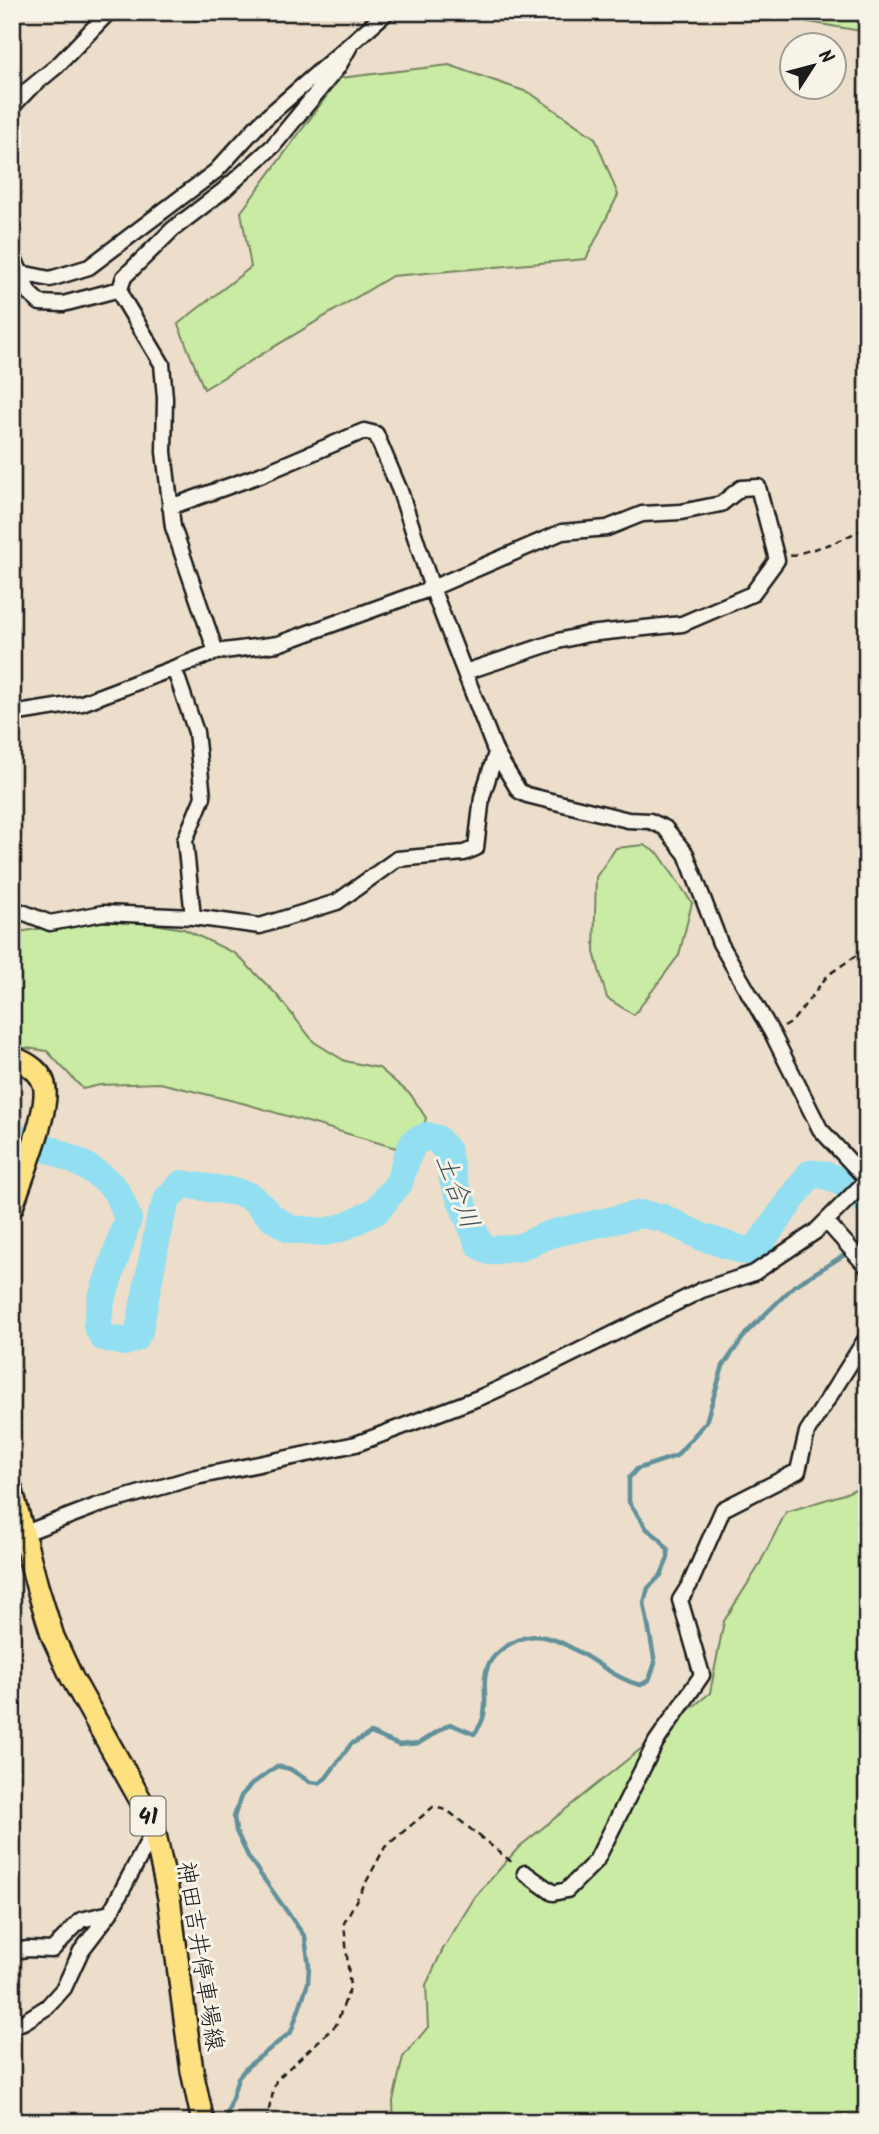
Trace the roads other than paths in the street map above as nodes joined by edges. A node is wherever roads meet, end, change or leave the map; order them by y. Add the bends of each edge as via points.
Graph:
1 (109, 12) edge
2 (387, 12) edge
3 (350, 46) junction
4 (12, 107) edge
5 (12, 253) edge
6 (21, 273) junction
7 (120, 289) junction
8 (170, 507) junction
9 (432, 587) junction
10 (216, 652) junction
11 (174, 667) junction
12 (465, 672) junction
13 (12, 714) edge
14 (496, 753) junction
15 (12, 908) edge
16 (193, 917) junction
17 (12, 1057) edge
18 (867, 1180) edge
19 (12, 1207) edge
20 (826, 1221) junction
21 (867, 1267) edge
22 (867, 1337) edge
23 (12, 1491) edge
24 (18, 1536) edge
25 (154, 1830) junction
26 (525, 1873) road end
27 (110, 1913) junction
28 (12, 1951) edge
29 (12, 2027) edge
30 (203, 2122) edge

1 - 4 street
2 - 3 street
3 - 6 street via 260,123 216,171 89,267 50,279
3 - 7 street via 273,146 173,229 124,277
5 - 6 street
6 - 7 street via 29,293 40,303 63,304
7 - 8 street via 162,364
8 - 9 street via 364,431 376,434
8 - 10 street
9 - 10 street via 278,644
9 - 12 street
9 - 12 street via 562,532 607,528 642,514 721,504 741,488 758,487 777,560 752,594 682,624 588,634
10 - 11 street
11 - 13 street via 82,702
11 - 16 street via 196,732 203,797 185,840
12 - 14 street
14 - 16 street via 482,797 476,848 397,859 337,902 260,926
14 - 18 street via 519,791 527,795 665,828 686,854 720,943 820,1129
15 - 16 street via 50,923 103,913
17 - 19 main road via 30,1064 45,1088 43,1109
18 - 20 street
20 - 21 street
20 - 24 street via 754,1273 702,1290 481,1397 356,1444 196,1477 96,1506
22 - 26 street via 807,1432 797,1471 723,1509 680,1600 702,1675 656,1742 596,1861 567,1890 553,1893
23 - 24 main road, 神田吉井停車場線 / 41
24 - 25 main road, 神田吉井停車場線 / 41 via 53,1637
25 - 27 street
25 - 30 main road, 神田吉井停車場線 / 41 via 169,1898
27 - 28 street via 81,1920 52,1950
27 - 29 street via 81,1951 64,1989 47,2007

